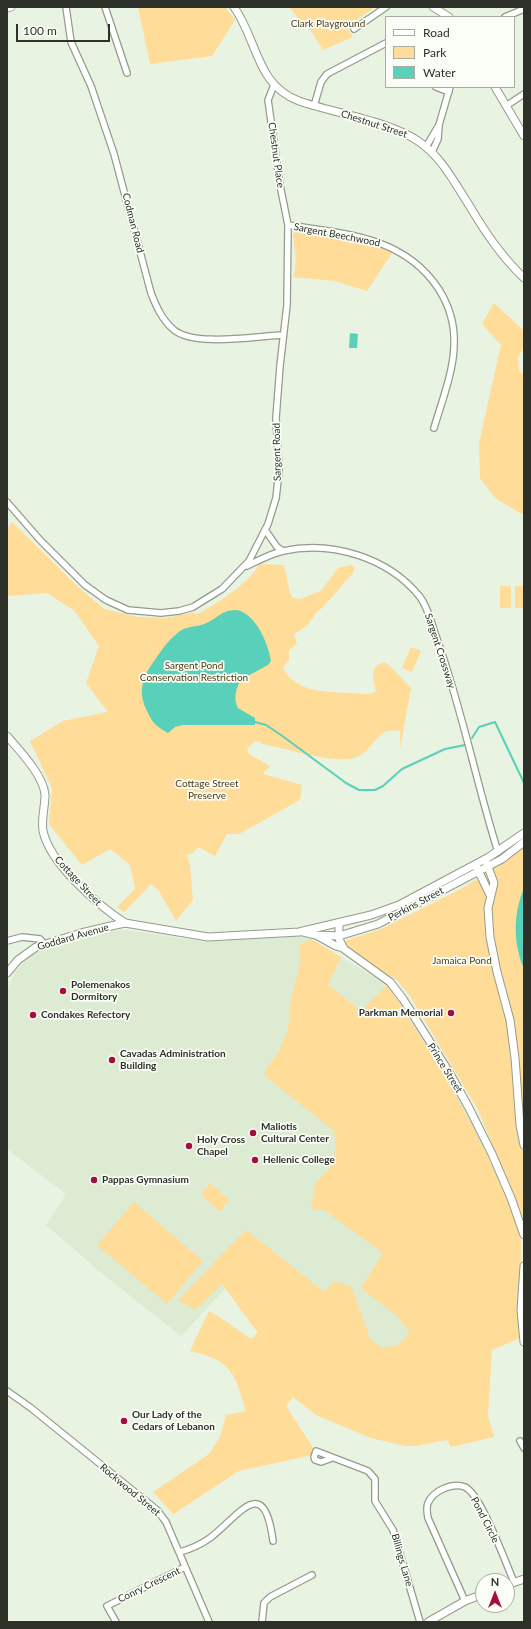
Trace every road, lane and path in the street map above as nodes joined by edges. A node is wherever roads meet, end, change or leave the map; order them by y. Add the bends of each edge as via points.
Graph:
1 (11, 7) edge
2 (66, 7) edge
3 (105, 7) edge
4 (234, 7) edge
5 (386, 7) edge
6 (433, 7) edge
7 (7, 8) edge
8 (524, 10) edge
9 (447, 16) edge
10 (508, 16) edge
11 (354, 29) dead end
12 (385, 44) edge
13 (127, 73) dead end
14 (274, 86) junction
15 (496, 88) edge
16 (449, 89) edge
17 (524, 94) edge
18 (314, 106) junction
19 (506, 106) junction
20 (524, 136) edge
21 (429, 149) junction
22 (288, 225) junction
23 (524, 278) edge
24 (283, 335) junction
25 (434, 428) dead end
26 (7, 502) edge
27 (266, 531) junction
28 (283, 551) junction
29 (246, 566) junction
30 (7, 736) edge
31 (524, 833) edge
32 (524, 842) edge
33 (498, 852) junction
34 (487, 862) junction
35 (476, 868) junction
36 (490, 895) junction
37 (339, 923) junction
38 (125, 924) junction
39 (299, 932) junction
40 (252, 934) joint
41 (316, 935) junction
42 (339, 936) junction
43 (7, 941) edge
44 (44, 944) junction
45 (343, 948) junction
46 (7, 974) edge
47 (524, 1145) edge
48 (524, 1235) edge
49 (524, 1266) edge
50 (524, 1342) edge
51 (7, 1391) edge
52 (520, 1441) dead end
53 (524, 1448) edge
54 (332, 1458) dead end
55 (273, 1541) dead end
56 (180, 1552) junction
57 (185, 1567) junction
58 (510, 1573) edge
59 (312, 1575) dead end
60 (475, 1597) edge
61 (465, 1601) junction
62 (116, 1622) edge
63 (209, 1622) edge
64 (262, 1622) edge
65 (420, 1622) edge
66 (428, 1622) edge

1 - 7 main road
2 - 24 street, Codman Road via 71,42 91,86 108,134 150,293 158,311 174,330 195,338
3 - 13 street
4 - 14 main road, Chestnut Street via 247,29 264,72
5 - 11 street
6 - 9 main road
8 - 10 street
12 - 18 street via 327,74 321,82
14 - 18 main road, Chestnut Street via 292,98
14 - 22 street, Chestnut Place via 268,100
15 - 19 main road
16 - 21 street
17 - 19 street
18 - 21 main road, Chestnut Street via 397,130
19 - 20 main road
21 - 23 main road, Chestnut Street via 447,170 498,250
22 - 24 street, Sargent Road via 287,305
22 - 25 street, Sargent Beechwood via 381,242 410,258 433,280 449,308 454,341 450,370
24 - 27 street, Sargent Road via 276,418 278,483
26 - 29 street, Sargent Road via 85,585 106,600 128,610 155,614 187,609 218,593
27 - 28 street
27 - 29 street, Sargent Road
28 - 29 street, Sargent Crossway
28 - 33 street, Sargent Crossway via 316,548 351,553 377,562 394,573 421,598 441,651
30 - 38 main road, Cottage Street via 43,785 43,831 53,854 91,897
31 - 33 main road, Perkins Street
32 - 34 main road, Perkins Street via 508,855
33 - 34 main road, Perkins Street
34 - 35 main road, Perkins Street
34 - 36 main road via 494,883
35 - 36 main road
35 - 37 main road, Perkins Street via 387,910
35 - 42 main road, Perkins Street via 382,922
36 - 47 main road via 490,937 510,1020
37 - 39 main road, Perkins Street
37 - 42 main road
38 - 40 main road, Cottage Street via 208,937
38 - 44 main road, Goddard Avenue
39 - 40 main road, Perkins Street
39 - 41 main road, Perkins Street
41 - 42 main road, Perkins Street
41 - 45 main road, Prince Street
42 - 45 main road
43 - 44 street via 30,937 40,939
44 - 46 main road, Goddard Avenue via 23,955
45 - 48 main road, Prince Street via 390,982 403,999 469,1108 511,1198
49 - 50 main road via 521,1310
51 - 56 street, Rockwood Street via 157,1510 171,1530
52 - 53 street
54 - 65 street, Billings Lane via 368,1471 375,1479 375,1501 393,1530
55 - 56 street via 268,1513 257,1505 238,1511 211,1537 196,1547
56 - 57 street, Rockwood Street
57 - 62 street, Conry Crescent via 107,1606
57 - 63 street, Rockwood Street
58 - 61 street, Pond Circle via 481,1506 471,1492 465,1487 457,1486 444,1488 434,1494 428,1503 428,1518
59 - 64 street via 270,1597 264,1603
60 - 61 main road
61 - 66 main road

